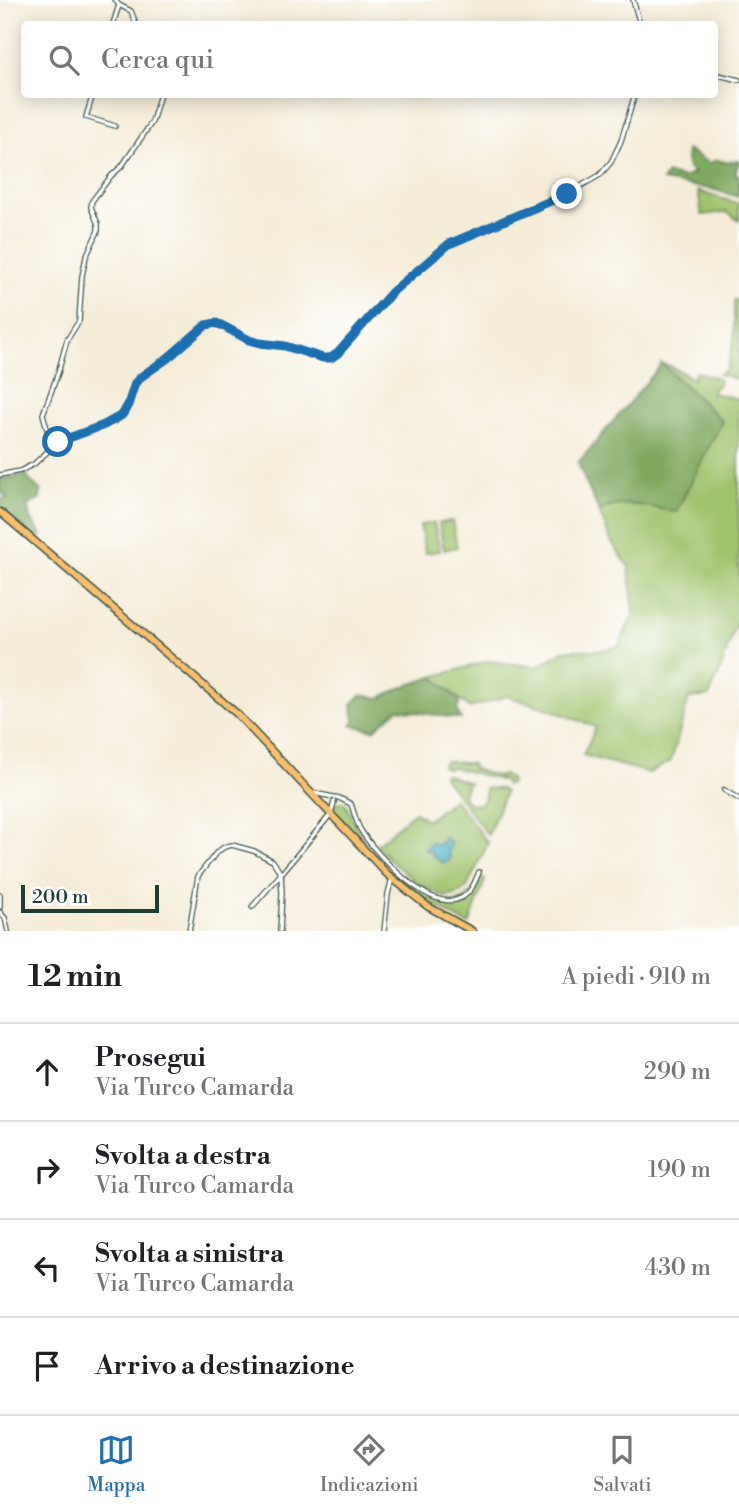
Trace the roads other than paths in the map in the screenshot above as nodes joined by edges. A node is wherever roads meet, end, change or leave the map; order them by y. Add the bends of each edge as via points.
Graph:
1 (116, 0) edge
2 (633, 0) edge
3 (119, 5) junction
4 (114, 21) edge
5 (135, 21) edge
6 (639, 21) edge
7 (718, 75) edge
8 (739, 80) edge
9 (92, 98) edge
10 (159, 98) edge
11 (634, 98) edge
12 (115, 126) dead end
13 (50, 448) junction
14 (0, 475) edge
15 (0, 513) edge
16 (724, 790) dead end
17 (310, 793) junction
18 (328, 797) junction
19 (340, 798) junction
20 (739, 799) edge
21 (334, 802) junction
22 (322, 805) junction
23 (331, 814) junction
24 (480, 872) dead end
25 (281, 874) junction
26 (392, 878) junction
27 (0, 895) edge
28 (252, 907) dead end
29 (0, 910) edge
30 (470, 929) edge
31 (8, 931) edge
32 (189, 931) edge
33 (280, 931) edge
34 (384, 931) edge

1 - 3 street
2 - 6 street
3 - 4 street
3 - 5 street via 131,11
7 - 8 street
9 - 12 street via 86,117
10 - 13 street via 152,122 92,201 98,231 86,257 79,321 67,340 43,414
11 - 13 street via 621,141 600,175 567,194 449,244 392,292 331,358 249,340 216,323 206,325 135,383 122,415
13 - 14 street via 34,464
15 - 17 main road via 236,713
16 - 20 street
17 - 18 street
17 - 22 main road
18 - 19 street
18 - 22 street
19 - 21 street
19 - 24 street via 351,804 359,828 377,852 423,891 453,901 469,892
21 - 22 street
21 - 23 street
22 - 23 main road
23 - 25 street
23 - 26 main road
25 - 28 street
25 - 32 street via 273,861 254,851 224,847 198,876
25 - 33 street
26 - 30 main road via 427,906
26 - 34 street
27 - 29 street
29 - 31 street

